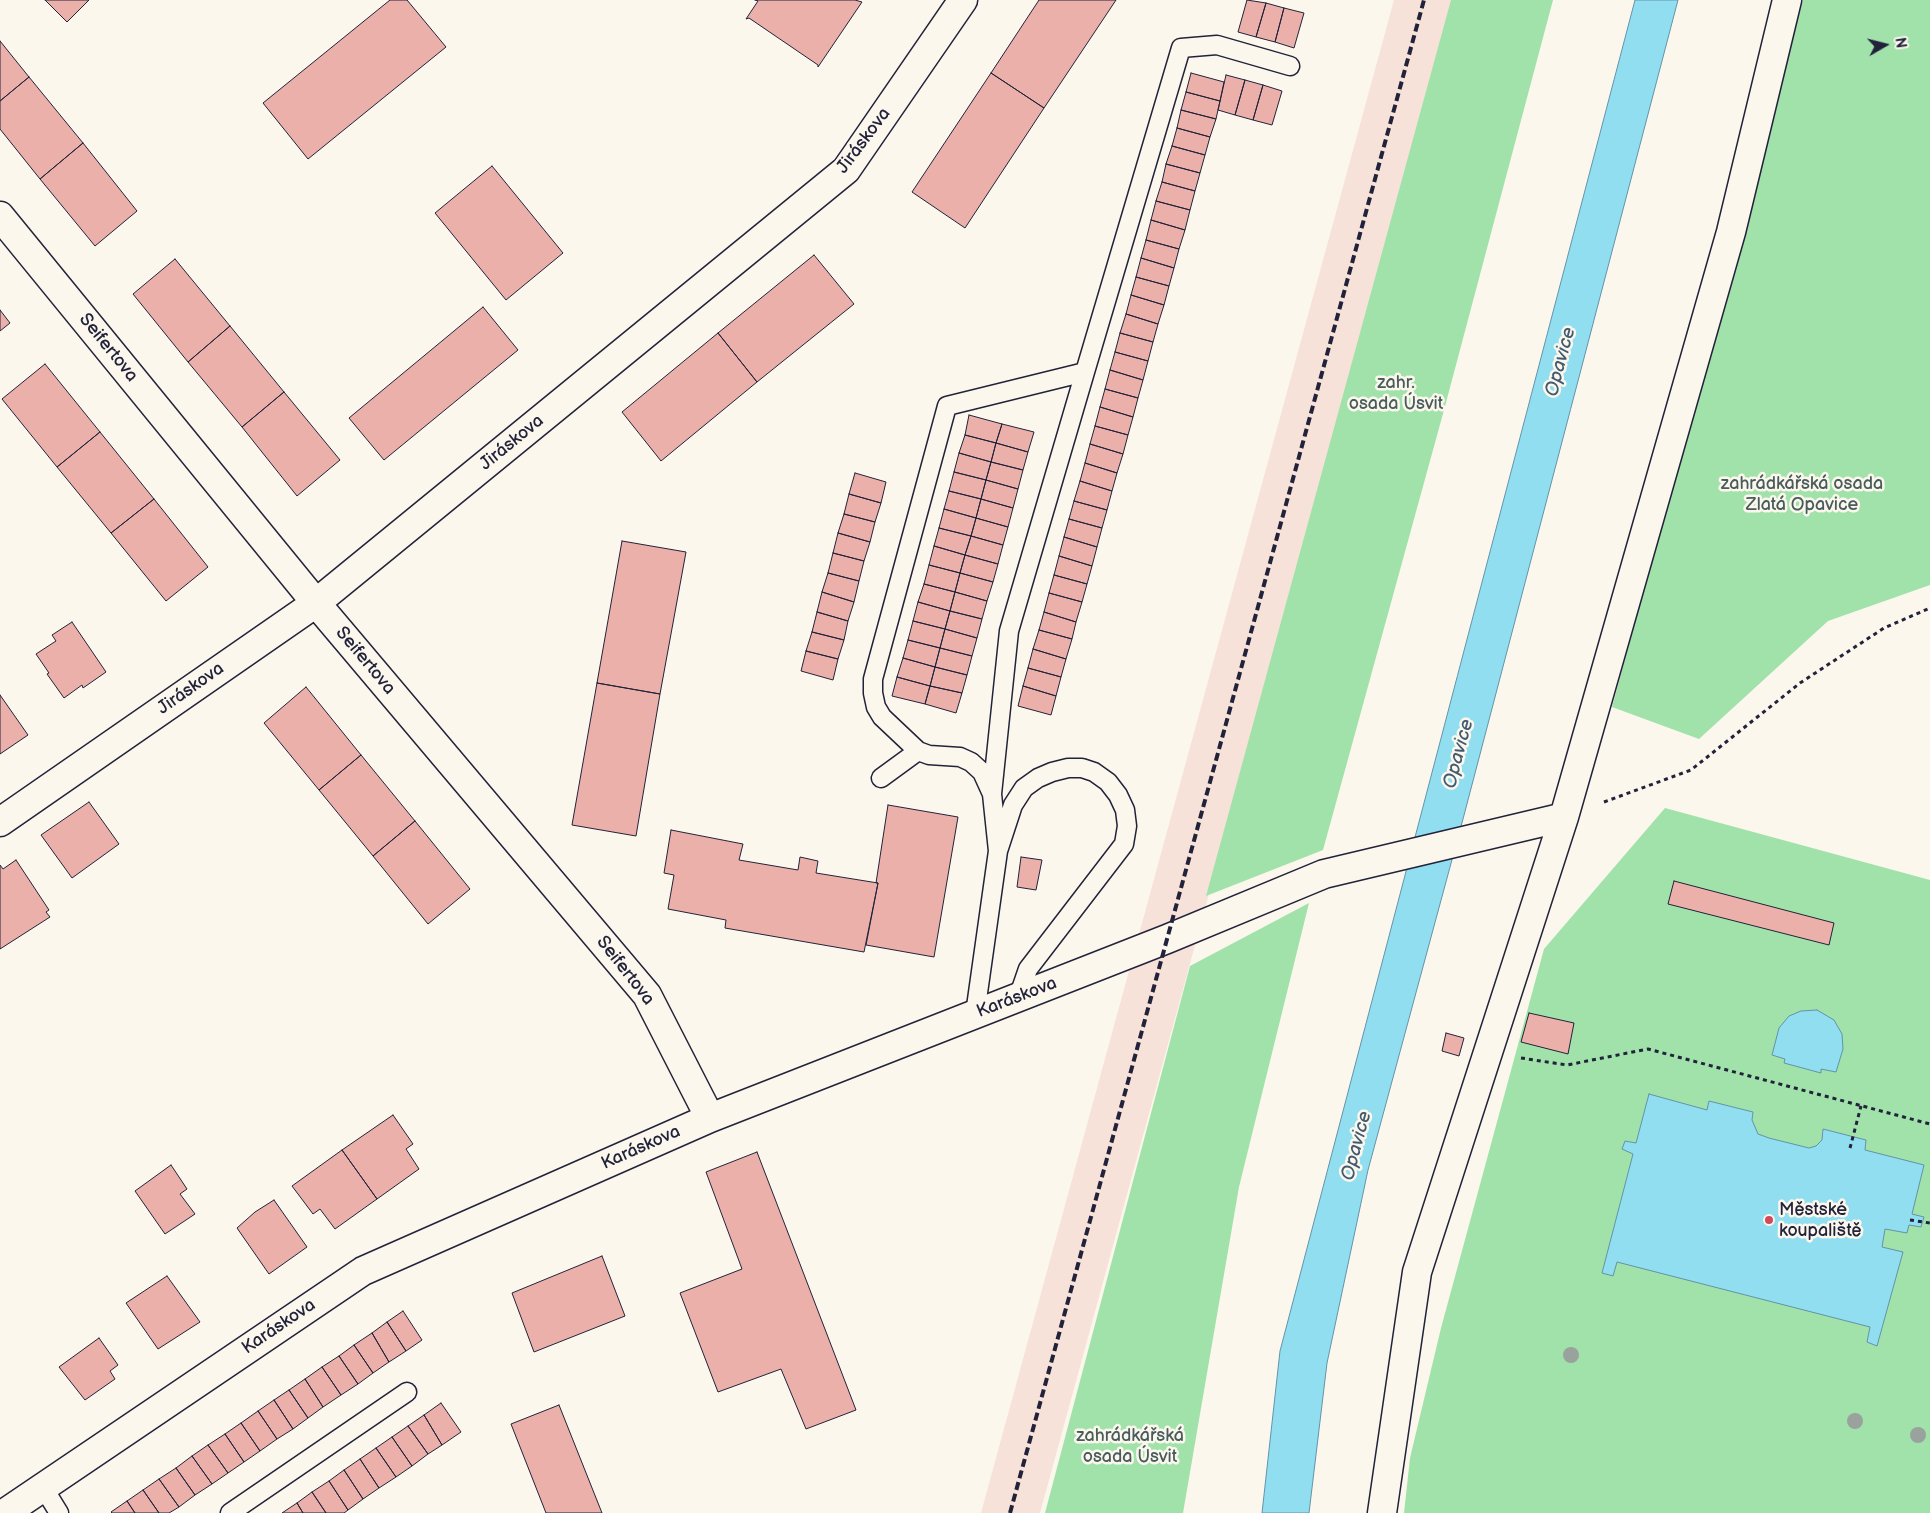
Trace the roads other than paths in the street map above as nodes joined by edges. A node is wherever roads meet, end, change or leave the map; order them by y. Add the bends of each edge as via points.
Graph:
1 (963, 0) edge
2 (1787, 0) edge
3 (1290, 66) dead end
4 (0, 216) edge
5 (1085, 372) junction
6 (316, 603) junction
7 (918, 751) junction
8 (881, 778) dead end
9 (992, 794) junction
10 (1564, 816) junction
11 (0, 822) edge
12 (998, 851) junction
13 (1018, 998) junction
14 (974, 1014) junction
15 (710, 1118) junction
16 (407, 1392) dead end
17 (43, 1487) junction
18 (5, 1513) edge
19 (59, 1513) edge
20 (230, 1513) edge
21 (1382, 1513) edge

1 - 6 street, Jiráskova via 846,170
2 - 10 street via 1730,232
3 - 5 lane via 1217,45 1181,48
4 - 6 street, Seifertova
5 - 7 lane via 947,406 872,679 876,707 882,718
5 - 9 lane via 1009,631
6 - 11 street, Jiráskova
6 - 15 street, Seifertova via 647,995
7 - 8 lane
7 - 9 lane via 960,757 971,762 982,772
9 - 12 lane
10 - 13 street, Karáskova via 1324,874
10 - 21 street via 1417,1272
12 - 13 lane via 1013,805 1024,788 1052,772 1068,768 1094,772 1108,782 1125,810 1124,844 1028,969
12 - 14 lane
13 - 14 street, Karáskova
14 - 15 street, Karáskova
15 - 17 street, Karáskova via 363,1271
16 - 20 lane
17 - 18 street, Karáskova
17 - 19 lane

